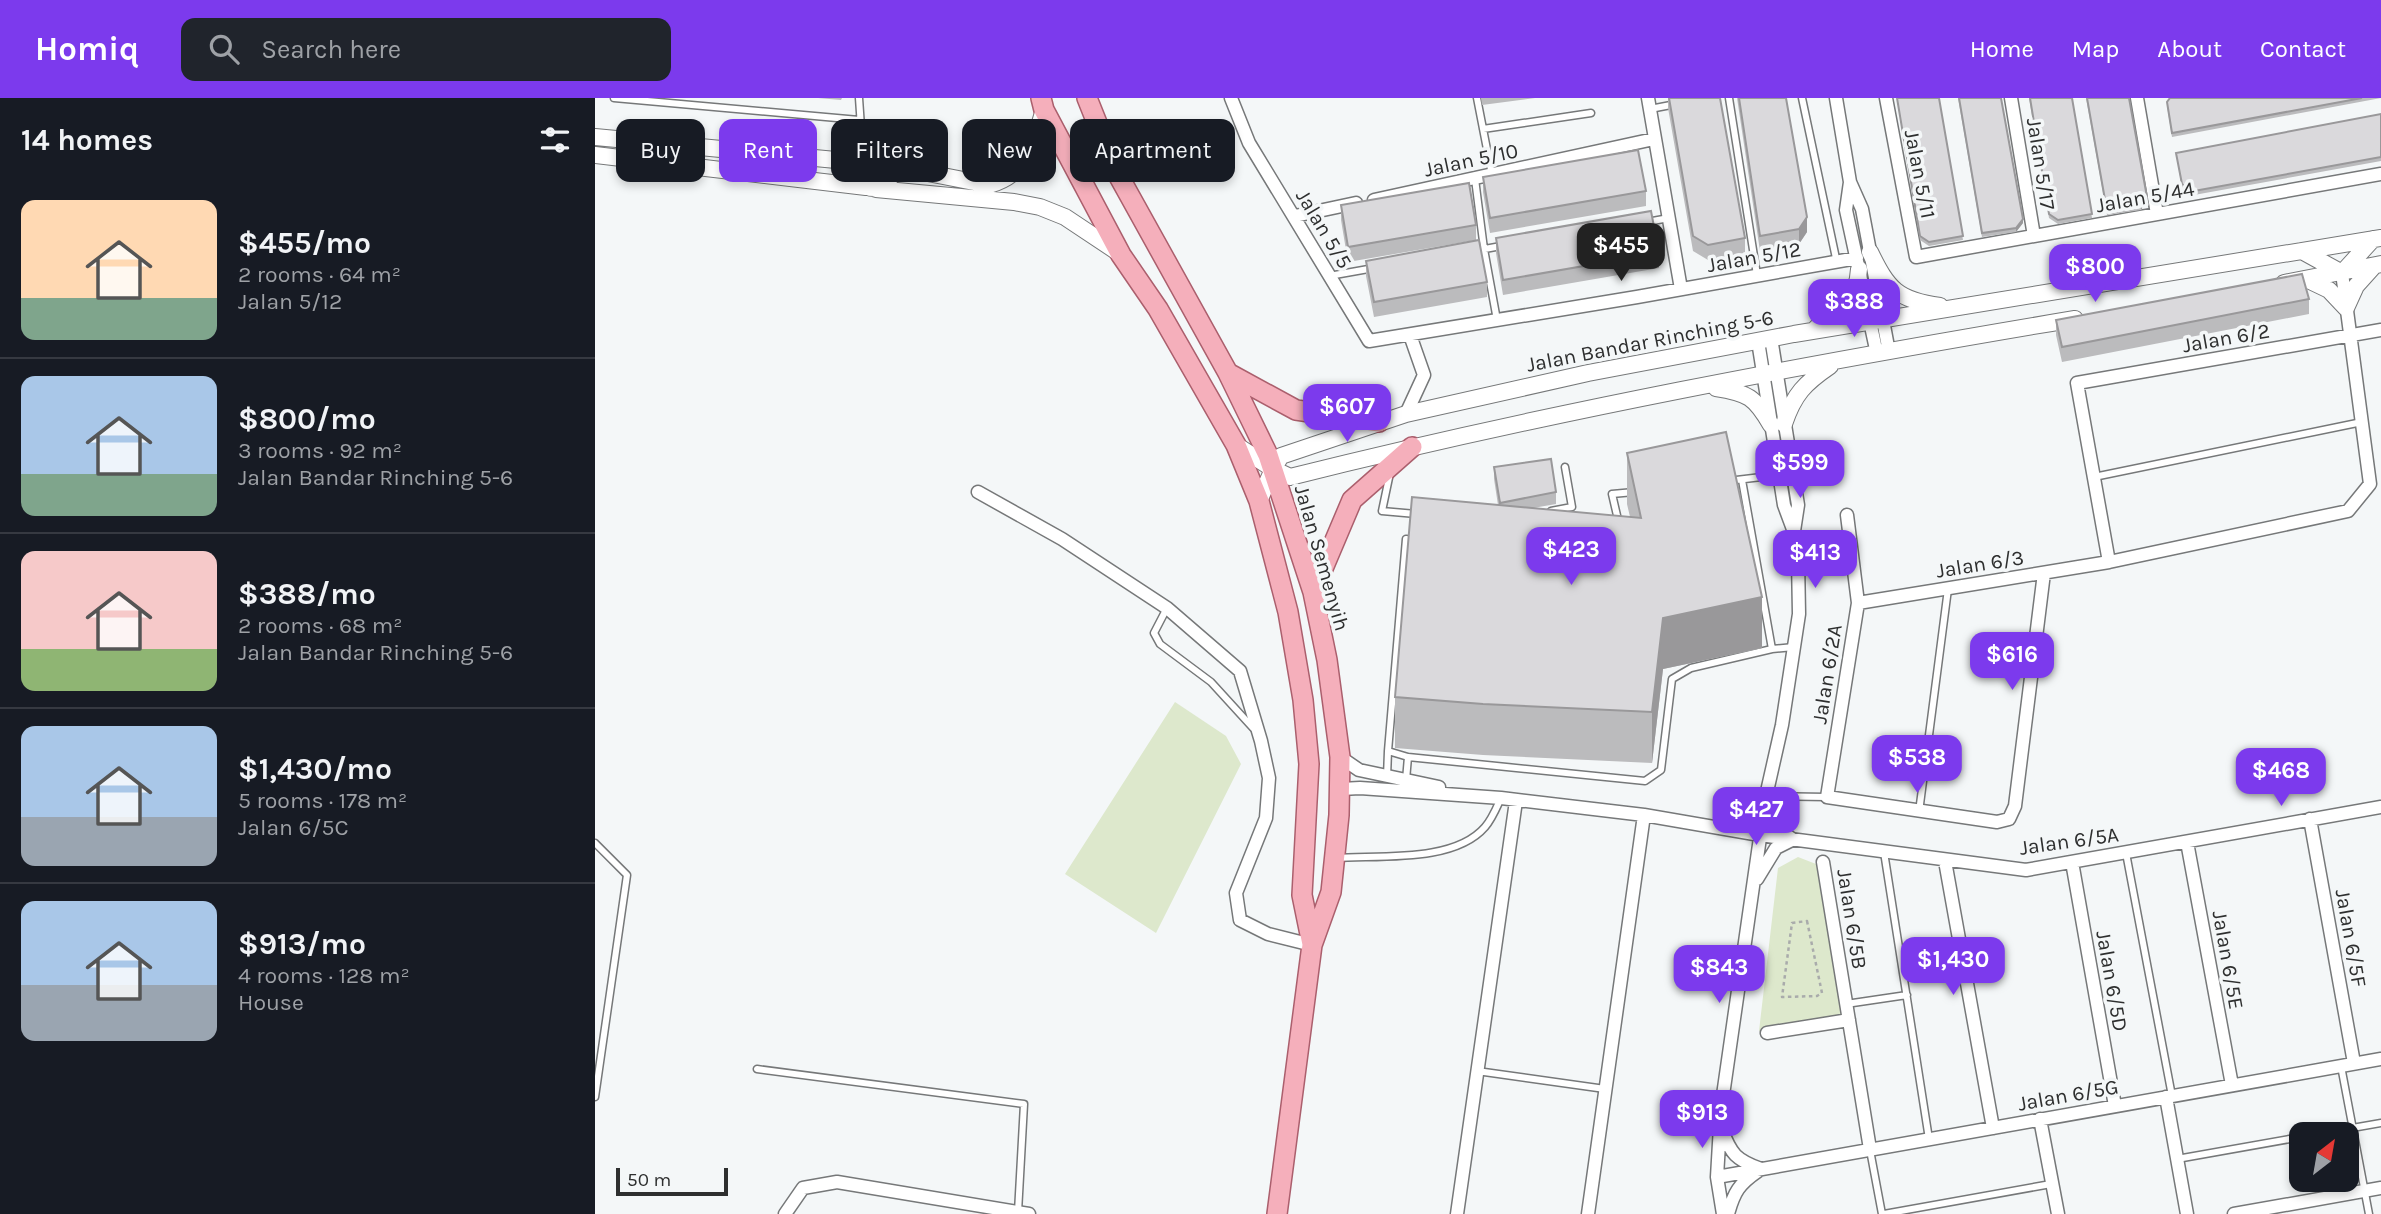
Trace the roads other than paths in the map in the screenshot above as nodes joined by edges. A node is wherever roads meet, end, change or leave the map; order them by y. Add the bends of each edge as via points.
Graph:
1 (614, 98) edge
2 (859, 98) edge
3 (1087, 98) edge
4 (1231, 98) edge
5 (1477, 98) edge
6 (1729, 98) edge
7 (1802, 98) edge
8 (1836, 98) edge
9 (1886, 98) edge
10 (2011, 98) edge
11 (2137, 98) edge
12 (1691, 101) edge
13 (1043, 104) edge
14 (1649, 104) edge
15 (1591, 113) dead end
16 (848, 119) edge
17 (859, 119) edge
18 (1483, 129) junction
19 (595, 137) edge
20 (1654, 139) junction
21 (595, 155) edge
22 (831, 157) edge
23 (2381, 174) edge
24 (1492, 175) junction
25 (948, 177) edge
26 (1475, 179) junction
27 (861, 182) edge
28 (888, 182) edge
29 (871, 188) junction
30 (2157, 214) junction
31 (1295, 216) junction
32 (1669, 218) junction
33 (1643, 222) edge
34 (2034, 236) junction
35 (2377, 238) edge
36 (1510, 244) edge
37 (1484, 249) junction
38 (1471, 251) edge
39 (2302, 251) junction
40 (1121, 255) junction
41 (1916, 257) joint
42 (1862, 259) junction
43 (1837, 262) junction
44 (2377, 265) edge
45 (1381, 267) edge
46 (2342, 273) junction
47 (1757, 275) junction
48 (1329, 276) junction
49 (2306, 279) junction
50 (2266, 286) edge
51 (1681, 289) junction
52 (1953, 308) junction
53 (2347, 308) junction
54 (2095, 315) edge
55 (1497, 320) junction
56 (1877, 320) junction
57 (2381, 330) edge
58 (1811, 331) junction
59 (1410, 335) junction
60 (2350, 336) junction
61 (1764, 340) junction
62 (1369, 341) joint
63 (1883, 353) junction
64 (1838, 361) junction
65 (1228, 373) junction
66 (1770, 374) junction
67 (1702, 386) junction
68 (1406, 414) junction
69 (1379, 422) junction
70 (2362, 422) junction
71 (1777, 425) junction
72 (1236, 444) junction
73 (1412, 447) junction
74 (1391, 466) junction
75 (1565, 467) dead end
76 (1273, 469) junction
77 (1779, 475) junction
78 (2094, 477) junction
79 (1742, 480) junction
80 (1716, 483) edge
81 (1638, 491) edge
82 (978, 492) dead end
83 (1259, 501) junction
84 (1547, 512) edge
85 (1420, 515) edge
86 (1847, 515) dead end
87 (1794, 532) junction
88 (1621, 533) edge
89 (1420, 541) edge
90 (2109, 562) junction
91 (2044, 573) junction
92 (1948, 589) junction
93 (1313, 592) junction
94 (1858, 603) junction
95 (1167, 608) junction
96 (1794, 647) junction
97 (1772, 649) junction
98 (1259, 736) junction
99 (1388, 751) junction
100 (1340, 757) junction
101 (1408, 757) junction
102 (1387, 776) junction
103 (1406, 781) junction
104 (1341, 789) junction
105 (1465, 796) junction
106 (1766, 796) junction
107 (1827, 797) junction
108 (1501, 798) junction
109 (1515, 801) junction
110 (2381, 807) edge
111 (1919, 812) junction
112 (1644, 815) junction
113 (2311, 820) junction
114 (1760, 835) junction
115 (1793, 840) junction
116 (2187, 842) junction
117 (595, 843) edge
118 (1884, 852) junction
119 (2126, 853) junction
120 (1334, 858) junction
121 (1945, 861) junction
122 (1823, 862) dead end
123 (2072, 862) junction
124 (1752, 888) junction
125 (1312, 945) junction
126 (1906, 995) junction
127 (1846, 1004) junction
128 (1849, 1020) junction
129 (1767, 1033) dead end
130 (2381, 1059) edge
131 (2348, 1064) junction
132 (757, 1069) dead end
133 (1477, 1071) junction
134 (2232, 1085) junction
135 (1605, 1089) junction
136 (2169, 1096) junction
137 (595, 1097) edge
138 (2115, 1106) junction
139 (2040, 1119) junction
140 (2353, 1122) edge
141 (2381, 1123) edge
142 (1720, 1125) junction
143 (2359, 1127) edge
144 (1993, 1128) junction
145 (1929, 1139) junction
146 (2289, 1139) edge
147 (1870, 1149) junction
148 (2177, 1159) junction
149 (2359, 1162) edge
150 (1761, 1169) junction
151 (1717, 1177) junction
152 (2052, 1184) junction
153 (2381, 1188) edge
154 (2364, 1191) junction
155 (1023, 1213) edge
156 (785, 1214) edge
157 (1277, 1214) edge
158 (1457, 1214) edge
159 (1588, 1214) edge
160 (1725, 1214) edge
161 (1883, 1214) edge
162 (2058, 1214) edge
163 (2187, 1214) edge
164 (2234, 1214) edge
165 (2369, 1214) edge

1 - 16 lane
2 - 17 lane
3 - 65 main road, Jalan Semenyih via 1117,173
4 - 31 street, Jalan 5/5 via 1249,143
5 - 18 lane
6 - 47 lane
7 - 43 lane
8 - 42 street via 1850,182 1862,209
9 - 41 street, Jalan 5/11
10 - 34 street, Jalan 5/17
11 - 30 street
12 - 14 lane
13 - 25 street via 1033,145 1016,173 989,185
13 - 40 main road, Jalan Semenyih
14 - 20 street
15 - 18 lane
18 - 24 lane
19 - 22 street
20 - 24 street, Jalan 5/10
20 - 32 street
21 - 29 street
23 - 30 street, Jalan 5/44
24 - 26 street, Jalan 5/10
26 - 31 street, Jalan 5/10
26 - 37 lane
27 - 29 street
28 - 29 street
29 - 40 street via 1040,207 1065,217
30 - 34 street, Jalan 5/44
31 - 48 street, Jalan 5/5
32 - 33 lane
32 - 51 street
34 - 41 street, Jalan 5/44
35 - 39 street, Jalan Bandar Rinching 5-6
35 - 46 street
36 - 37 lane
37 - 38 lane
37 - 55 lane
39 - 46 street
39 - 52 street, Jalan Bandar Rinching 5-6
40 - 72 main road, Jalan Semenyih via 1158,309
42 - 43 street, Jalan 5/12
42 - 52 street via 1898,295
42 - 56 street
42 - 56 street
42 - 58 street via 1851,299
43 - 47 street, Jalan 5/12
44 - 46 street
44 - 53 street via 2356,286
45 - 48 lane
46 - 49 street
46 - 53 street, Jalan 6/3
47 - 51 street, Jalan 5/12
48 - 62 street, Jalan 5/5
49 - 50 street
49 - 53 street via 2329,290
51 - 55 street, Jalan 5/12
52 - 56 street, Jalan Bandar Rinching 5-6
53 - 60 street, Jalan 6/3
54 - 63 street
55 - 59 street, Jalan 5/12
56 - 58 street, Jalan Bandar Rinching 5-6
56 - 63 street
57 - 60 street, Jalan 6/2
58 - 61 street, Jalan Bandar Rinching 5-6
59 - 62 street, Jalan 5/12
59 - 68 street via 1424,375
60 - 70 street, Jalan 6/3
60 - 78 street, Jalan 6/2 via 2077,383
61 - 66 street
61 - 68 street, Jalan Bandar Rinching 5-6
63 - 64 street
64 - 66 street
64 - 71 street via 1807,382
65 - 69 main road via 1296,410
65 - 76 main road, Jalan Semenyih
66 - 67 street
66 - 71 street
67 - 71 street via 1748,395
67 - 73 street
68 - 69 street, Jalan Bandar Rinching 5-6
69 - 76 street, Jalan Bandar Rinching 5-6 via 1281,456
70 - 78 lane
70 - 90 street, Jalan 6/3 via 2370,484 2348,511
71 - 77 street
71 - 87 street via 1798,505
72 - 76 street
72 - 83 main road, Jalan Semenyih
73 - 74 main road
73 - 76 street via 1290,477
74 - 85 lane via 1382,511
74 - 93 main road via 1352,500
75 - 84 lane via 1572,507
76 - 83 street
76 - 93 main road, Jalan Semenyih
77 - 79 lane
77 - 87 street
78 - 90 street
79 - 80 lane
79 - 97 lane
81 - 88 lane via 1612,494
82 - 95 street via 1062,539
83 - 125 main road, Jalan Semenyih via 1288,612 1303,700 1309,764 1302,895
86 - 94 street, Jalan 6/2A
87 - 96 street via 1799,614
89 - 99 lane via 1406,539
90 - 91 street, Jalan 6/3
91 - 92 street, Jalan 6/3
91 - 111 street via 2015,806 2009,819 1997,822
92 - 94 street, Jalan 6/3
92 - 111 lane
93 - 100 main road, Jalan Semenyih
94 - 107 street, Jalan 6/2A
95 - 98 street via 1240,671
95 - 98 lane via 1154,633 1160,643 1212,682
96 - 97 lane
96 - 106 street
97 - 101 lane via 1692,668 1672,679 1661,770 1645,781
98 - 125 street via 1269,778 1266,818 1236,893 1240,920 1268,934
99 - 101 lane
99 - 102 lane
100 - 102 street via 1359,770
100 - 104 main road, Jalan Semenyih
101 - 103 lane
102 - 103 street
103 - 105 street
104 - 105 street
104 - 120 main road, Jalan Semenyih
105 - 108 street, Jalan 6/5A
106 - 107 lane
106 - 114 street
106 - 115 street via 1770,816
107 - 111 street
108 - 109 street, Jalan 6/5A
108 - 120 lane via 1483,830 1454,847
109 - 112 street, Jalan 6/5A
109 - 133 street
110 - 113 street, Jalan 6/5A
112 - 114 street, Jalan 6/5A
112 - 135 street
113 - 116 street, Jalan 6/5A
113 - 131 street, Jalan 6/5F
114 - 115 street, Jalan 6/5A
114 - 124 street
115 - 118 street, Jalan 6/5A
115 - 124 street via 1776,848
116 - 119 street, Jalan 6/5A
116 - 134 street, Jalan 6/5E
117 - 137 lane via 627,875
118 - 121 street, Jalan 6/5A
118 - 126 lane
119 - 123 street, Jalan 6/5A
119 - 136 lane
120 - 125 main road, Jalan Semenyih via 1331,892
121 - 123 street, Jalan 6/5A via 2025,870
121 - 144 street
122 - 127 street, Jalan 6/5B
123 - 138 street, Jalan 6/5D
124 - 142 street
125 - 157 main road, Jalan Semenyih
126 - 127 lane
126 - 145 lane
127 - 128 street, Jalan 6/5B
128 - 129 street
128 - 147 street, Jalan 6/5B
130 - 131 street, Jalan 6/5G
131 - 134 street, Jalan 6/5G
131 - 140 lane
132 - 155 lane via 1024,1104
133 - 135 lane
133 - 158 street
134 - 136 street, Jalan 6/5G
135 - 159 street
136 - 138 street, Jalan 6/5G
136 - 148 street
138 - 139 street, Jalan 6/5G
139 - 144 street, Jalan 6/5G
139 - 152 street
141 - 143 lane
142 - 150 street via 1729,1150 1742,1162
142 - 151 street
144 - 145 street, Jalan 6/5G
145 - 147 street, Jalan 6/5G
146 - 148 lane
147 - 150 street, Jalan 6/5G
147 - 161 lane
148 - 163 street
149 - 154 lane
150 - 151 street, Jalan 6/5G
150 - 160 street via 1743,1181
151 - 160 street
152 - 161 lane
152 - 162 street
153 - 154 street
154 - 164 street
154 - 165 lane
155 - 156 street via 837,1182 803,1188

